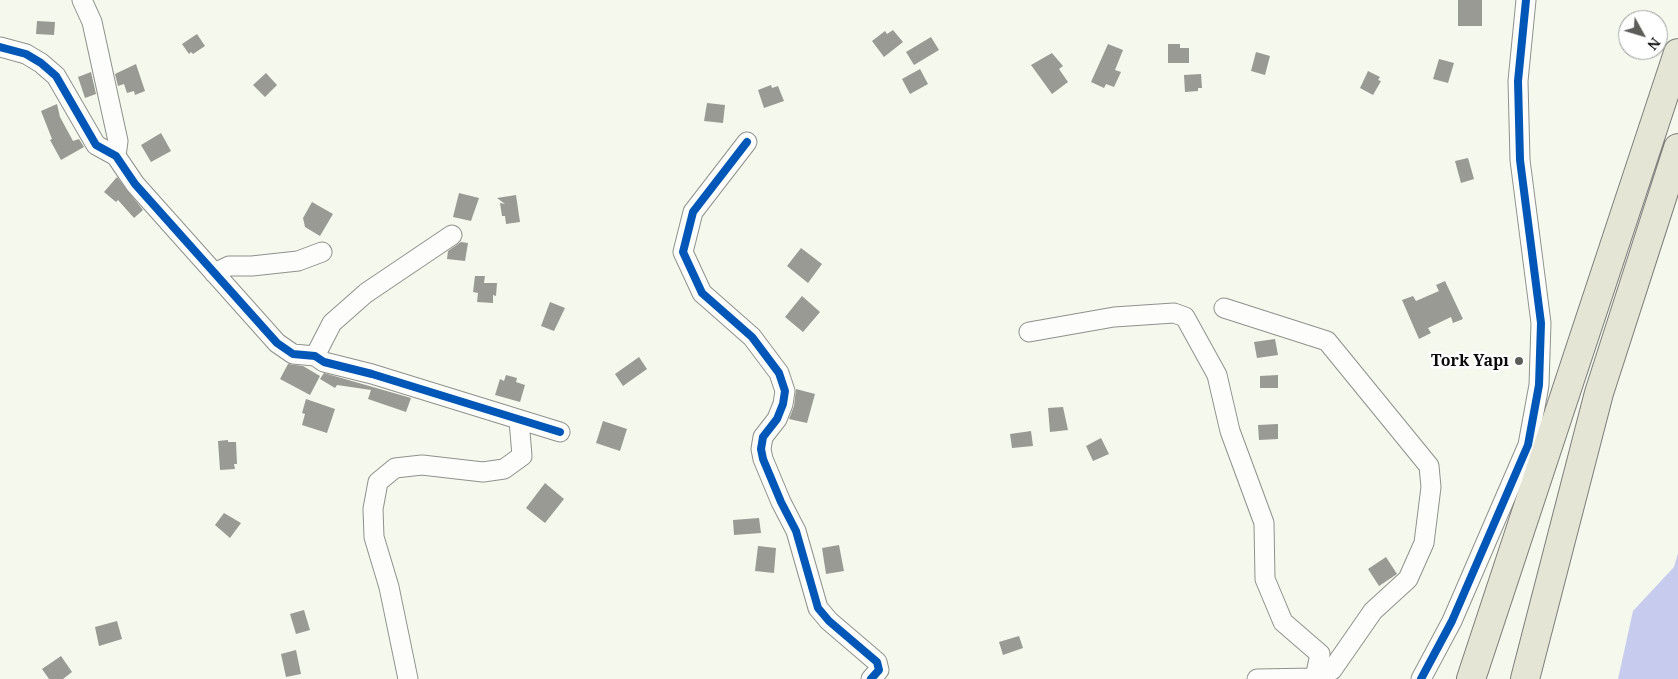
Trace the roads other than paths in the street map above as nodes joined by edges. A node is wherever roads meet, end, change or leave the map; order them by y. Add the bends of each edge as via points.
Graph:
1 (82, 0) edge
2 (1526, 0) edge
3 (0, 47) edge
4 (1678, 54) edge
5 (747, 142) dead end
6 (1678, 148) edge
7 (116, 156) junction
8 (452, 235) dead end
9 (322, 252) dead end
10 (214, 273) junction
11 (1224, 308) dead end
12 (1029, 332) dead end
13 (315, 356) junction
14 (519, 420) junction
15 (560, 432) dead end
16 (1315, 678) junction
17 (408, 679) edge
18 (871, 679) edge
19 (1257, 679) edge
20 (1421, 679) edge
21 (1472, 679) edge
22 (1525, 679) edge

1 - 7 street via 94,31 118,142
2 - 20 street via 1518,81 1520,160 1541,323 1540,385 1528,445 1452,621
3 - 7 street via 26,54 56,76 96,145
4 - 21 highway
5 - 18 street via 693,212 683,252 702,293 752,337 779,373 785,391 783,404 777,419 763,437 763,459 796,530 818,608 829,622 877,662 879,670
6 - 22 highway via 1599,393
7 - 10 street via 135,184
8 - 13 street via 366,293 332,323
9 - 10 street via 298,260 229,266
10 - 13 street via 277,343 294,354
11 - 16 street via 1327,341 1429,466 1431,488 1424,543 1408,578 1373,611 1332,670
12 - 16 street via 1114,317 1174,314 1185,317 1217,375 1230,431 1264,523 1264,580 1284,622 1320,654
13 - 14 street via 324,362
14 - 15 street
14 - 17 street via 522,456 504,470 483,472 422,465 395,468 378,482 373,509 374,536 389,587
16 - 19 street

